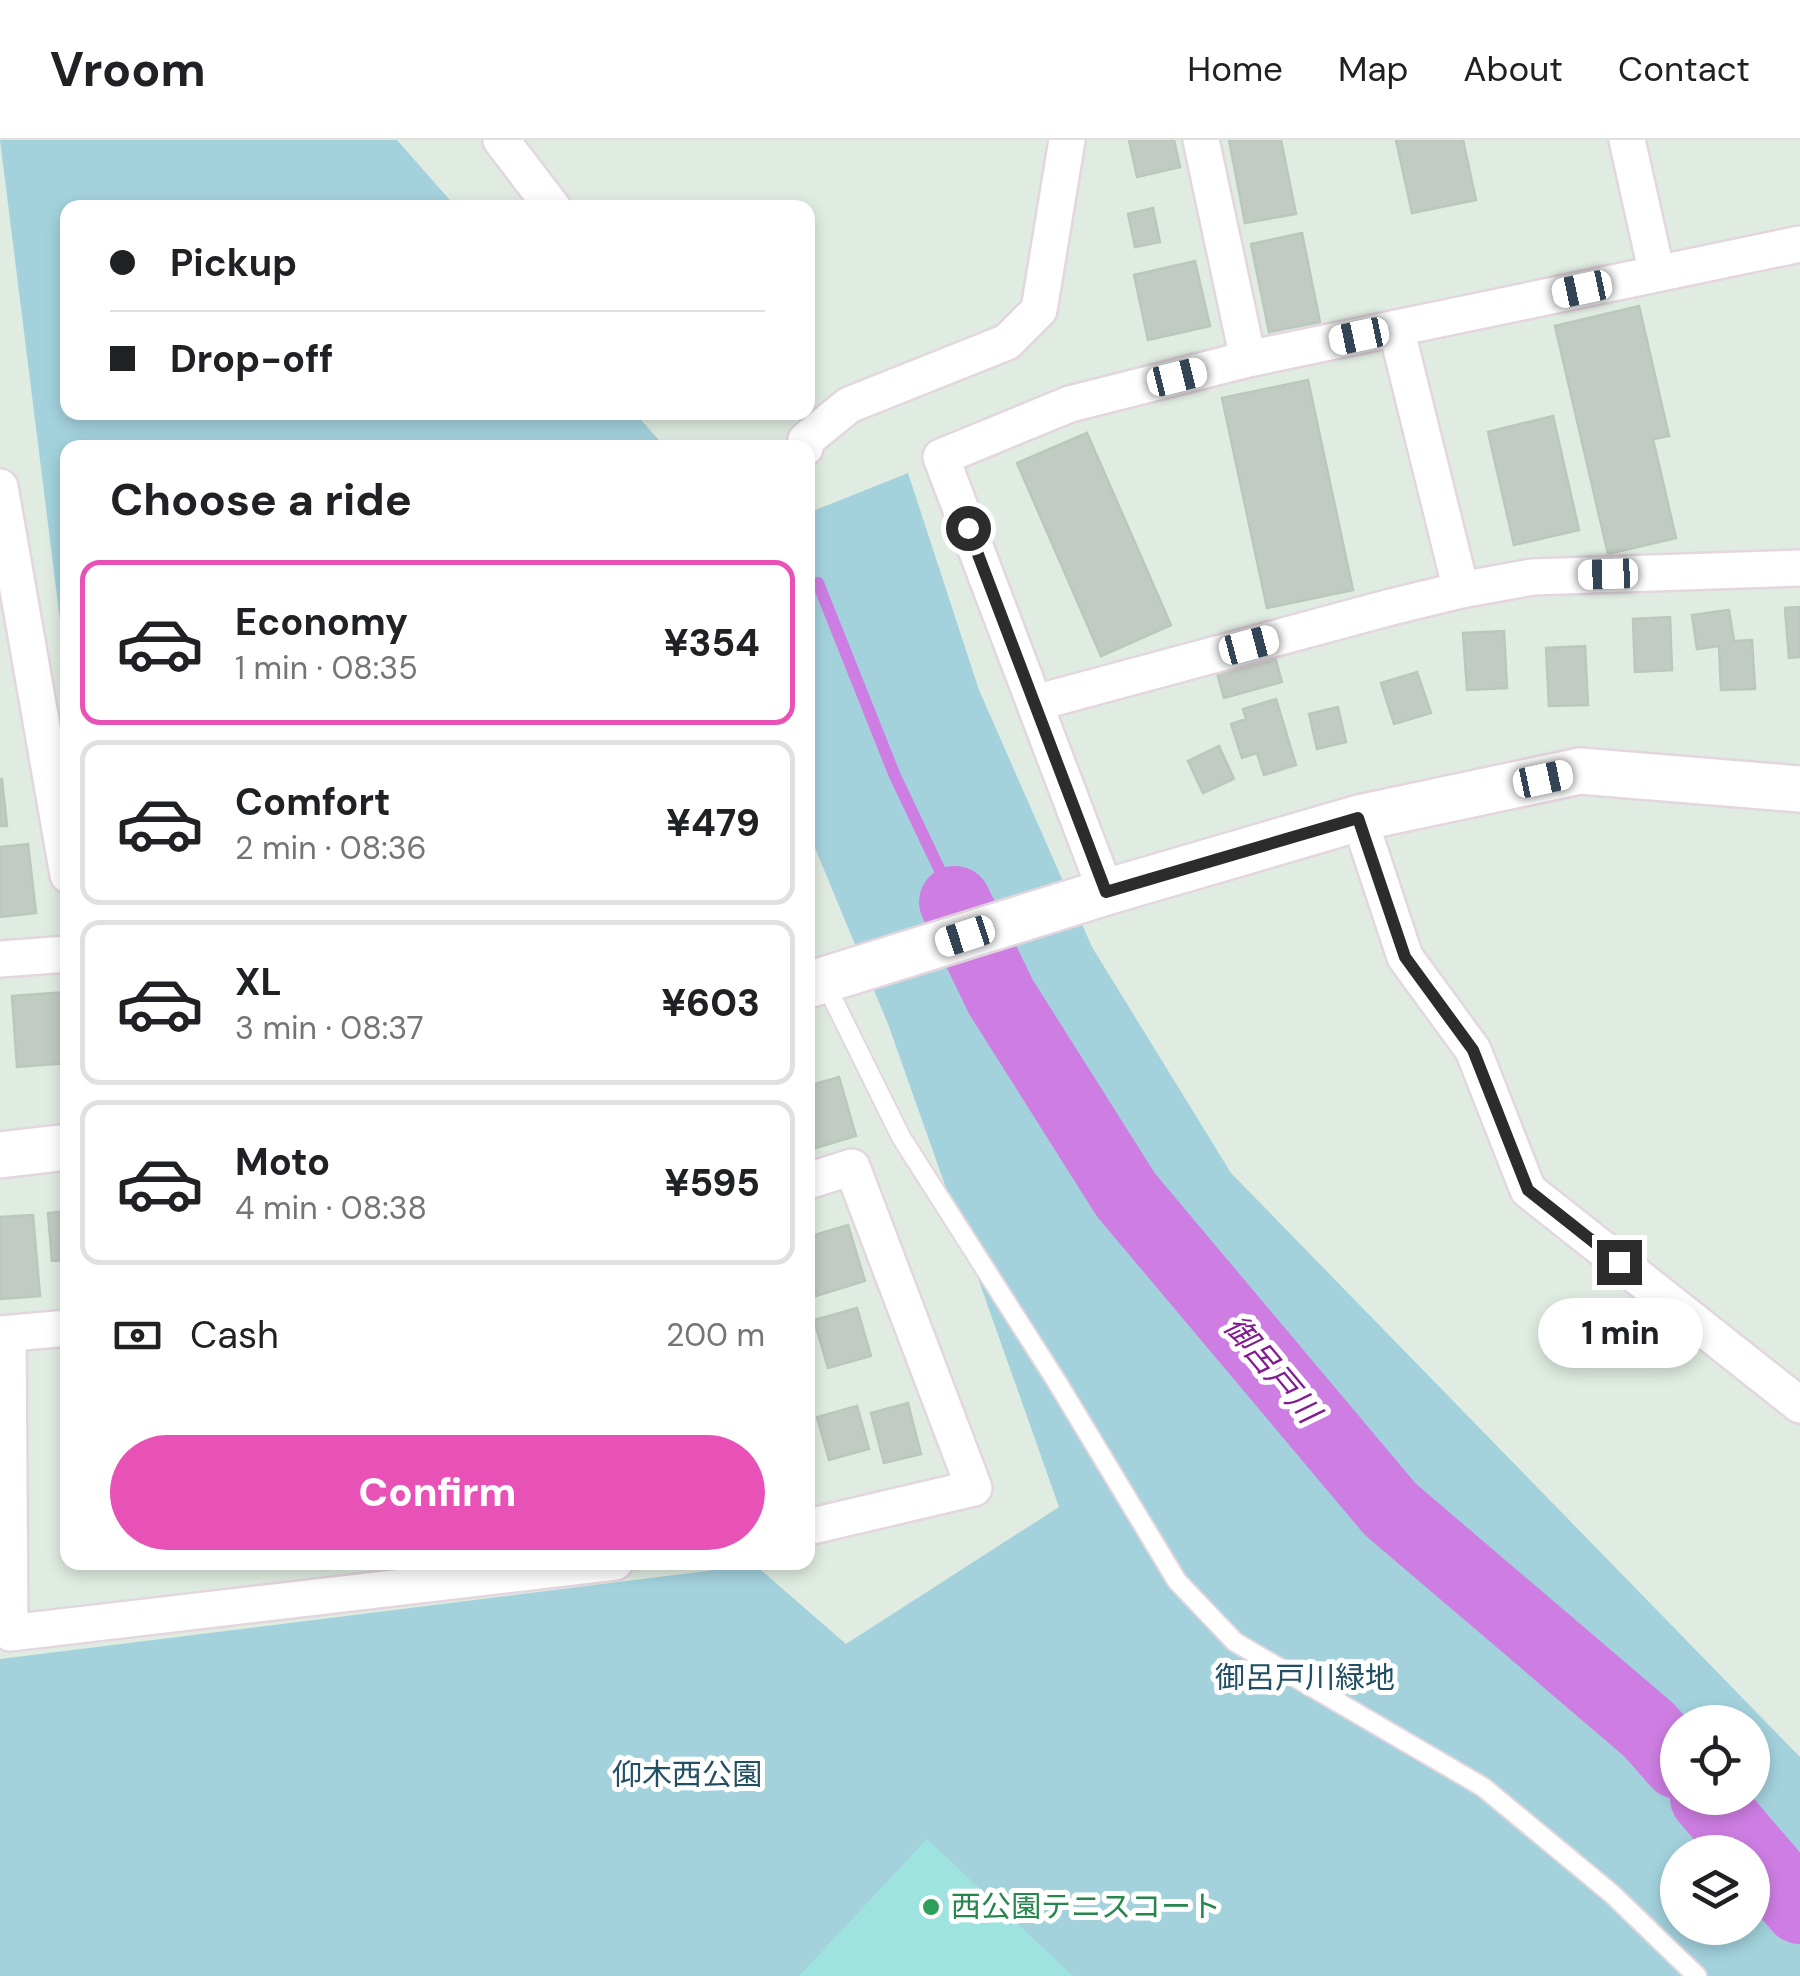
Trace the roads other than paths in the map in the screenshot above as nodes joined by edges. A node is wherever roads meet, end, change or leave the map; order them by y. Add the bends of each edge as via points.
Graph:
1 (502, 140) edge
2 (1067, 140) edge
3 (1201, 140) edge
4 (1627, 140) edge
5 (547, 200) edge
6 (1800, 244) edge
7 (1656, 274) junction
8 (1396, 328) junction
9 (1248, 359) junction
10 (806, 440) edge
11 (0, 487) edge
12 (1800, 568) edge
13 (1461, 590) junction
14 (1036, 703) junction
15 (57, 754) edge
16 (60, 787) edge
17 (1800, 789) edge
18 (1358, 818) junction
19 (1106, 892) junction
20 (60, 955) edge
21 (0, 959) edge
22 (816, 983) edge
23 (60, 1149) edge
24 (0, 1155) edge
25 (815, 1179) edge
26 (60, 1329) edge
27 (4, 1334) edge
28 (1800, 1405) edge
29 (815, 1525) edge
30 (485, 1570) edge
31 (371, 1577) edge
32 (1698, 1976) edge

1 - 5 street
2 - 10 street via 1040,310 1007,342 849,405
3 - 9 street
4 - 7 street
6 - 7 street
7 - 8 street
8 - 9 street
8 - 13 street
9 - 14 street via 1070,404 942,458
11 - 15 street
12 - 13 street via 1532,577
13 - 14 street
14 - 19 street
15 - 16 street
17 - 18 street via 1580,771
18 - 19 street
18 - 28 street via 1405,957 1473,1050 1528,1190
19 - 22 street
20 - 21 street
22 - 32 lane via 901,1137 1177,1580 1234,1642 1483,1787
23 - 24 street
25 - 29 street via 852,1168 974,1488
26 - 27 street
27 - 31 street via 10,1633
30 - 31 street

